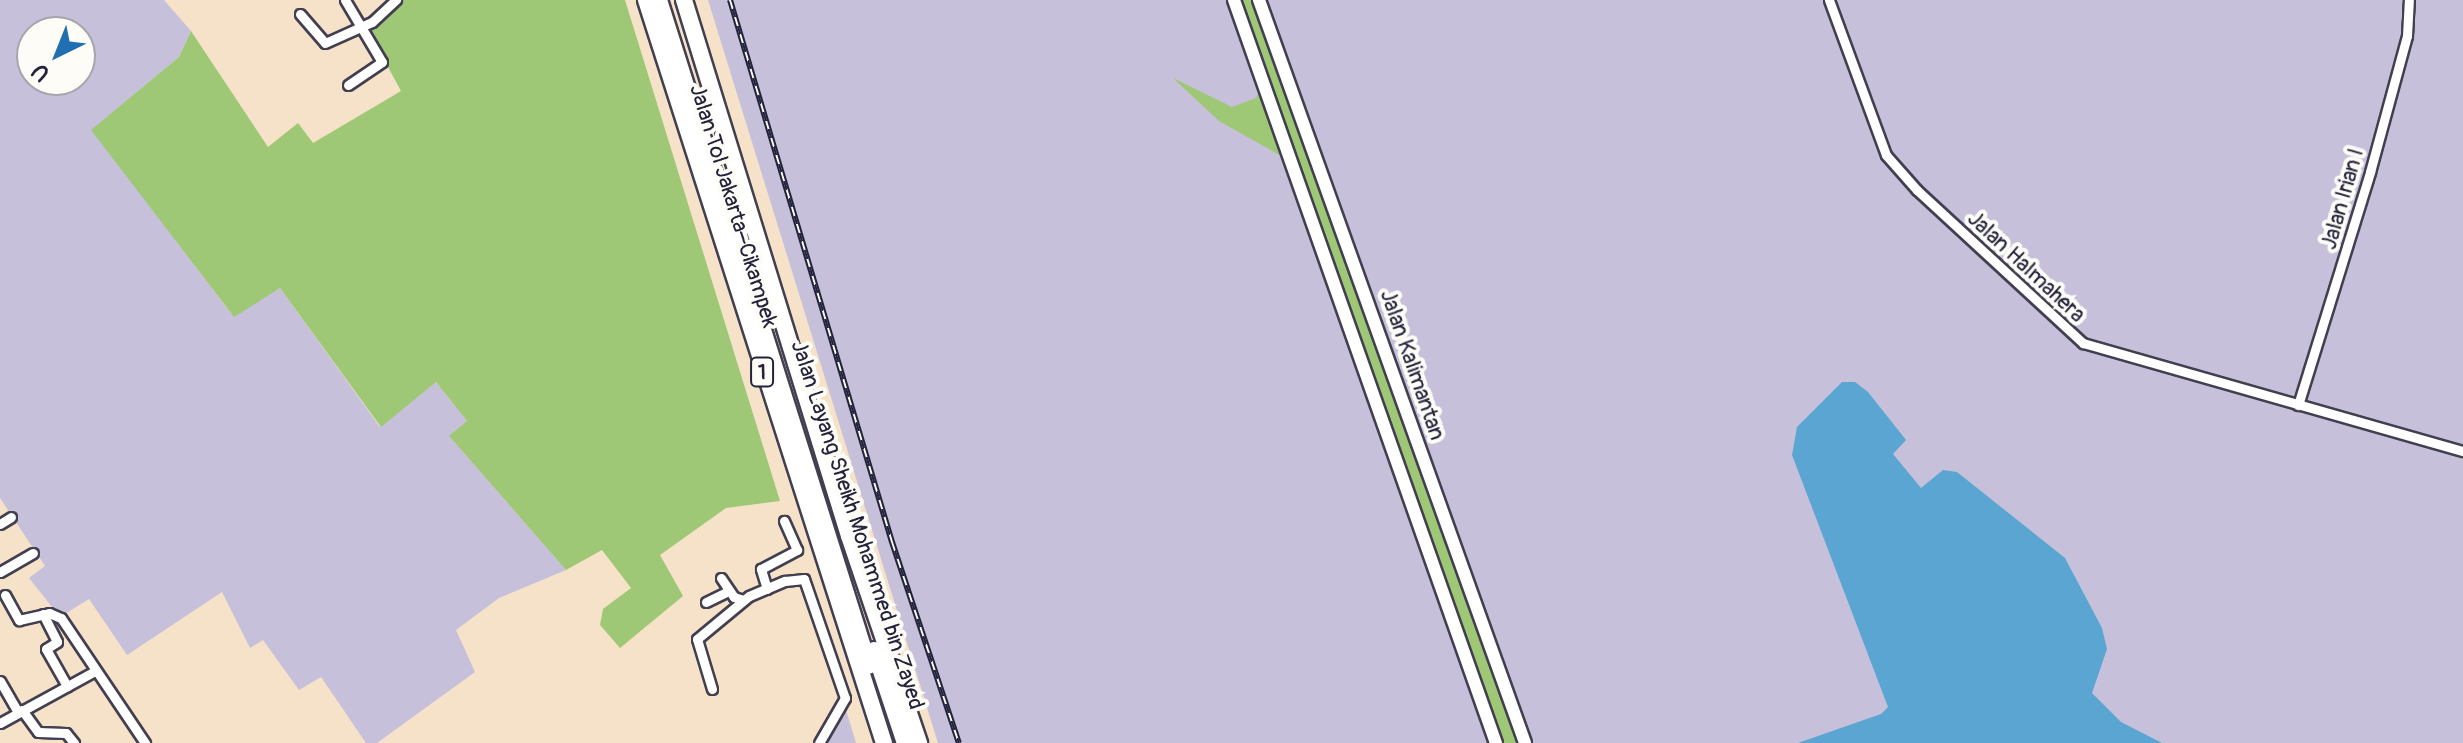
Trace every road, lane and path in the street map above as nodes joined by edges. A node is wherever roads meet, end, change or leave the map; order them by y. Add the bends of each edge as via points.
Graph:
1 (345, 0) edge
2 (396, 0) edge
3 (646, 0) edge
4 (659, 0) edge
5 (668, 0) edge
6 (684, 0) edge
7 (1234, 0) edge
8 (1259, 0) edge
9 (1829, 0) edge
10 (2409, 0) edge
11 (300, 14) dead end
12 (361, 24) junction
13 (348, 85) dead end
14 (1385, 345) junction
15 (1359, 353) junction
16 (2298, 405) junction
17 (2463, 451) edge
18 (11, 517) dead end
19 (784, 521) dead end
20 (0, 524) edge
21 (33, 553) dead end
22 (0, 572) edge
23 (721, 578) dead end
24 (767, 589) junction
25 (729, 591) junction
26 (5, 595) dead end
27 (743, 600) junction
28 (706, 602) dead end
29 (43, 614) junction
30 (95, 671) junction
31 (0, 681) edge
32 (67, 686) junction
33 (712, 689) dead end
34 (20, 711) junction
35 (0, 723) edge
36 (74, 743) edge
37 (145, 743) edge
38 (819, 743) edge
39 (884, 743) edge
40 (895, 743) edge
41 (905, 743) edge
42 (919, 743) edge
43 (1496, 743) edge
44 (1525, 743) edge

1 - 12 street
2 - 12 street via 372,22
3 - 39 highway, Jalan Tol Jakarta–Cikampek / 1
4 - 40 highway, Jalan Layang Sheikh Mohammed bin Zayed / 1
5 - 41 highway, Jalan Layang Sheikh Mohammed bin Zayed / 1 via 810,461
6 - 42 highway, Jalan Tol Jakarta–Cikampek / 1 via 849,536
7 - 15 street, Jalan Kalimantan
8 - 14 street, Jalan Kalimantan
9 - 16 street, Jalan Halmahera via 1886,155 2071,334 2098,349
10 - 16 street, Jalan Irian I via 2407,36 2378,142
11 - 12 street via 325,43
12 - 13 street via 382,62
14 - 15 street
14 - 44 street, Jalan Kalimantan
15 - 43 street, Jalan Kalimantan
16 - 17 street, Jalan Halmahera
18 - 20 street
19 - 24 street via 797,550 761,569
21 - 22 street
23 - 25 street
24 - 27 street
24 - 38 street via 804,579 841,686 843,705
25 - 27 street
25 - 28 street
26 - 29 street via 19,620
27 - 33 street via 696,640
29 - 30 street via 61,618
29 - 32 street via 57,642 46,649
30 - 32 street
30 - 37 street
31 - 34 street
32 - 34 street
34 - 35 street
34 - 36 street via 38,732 66,733

